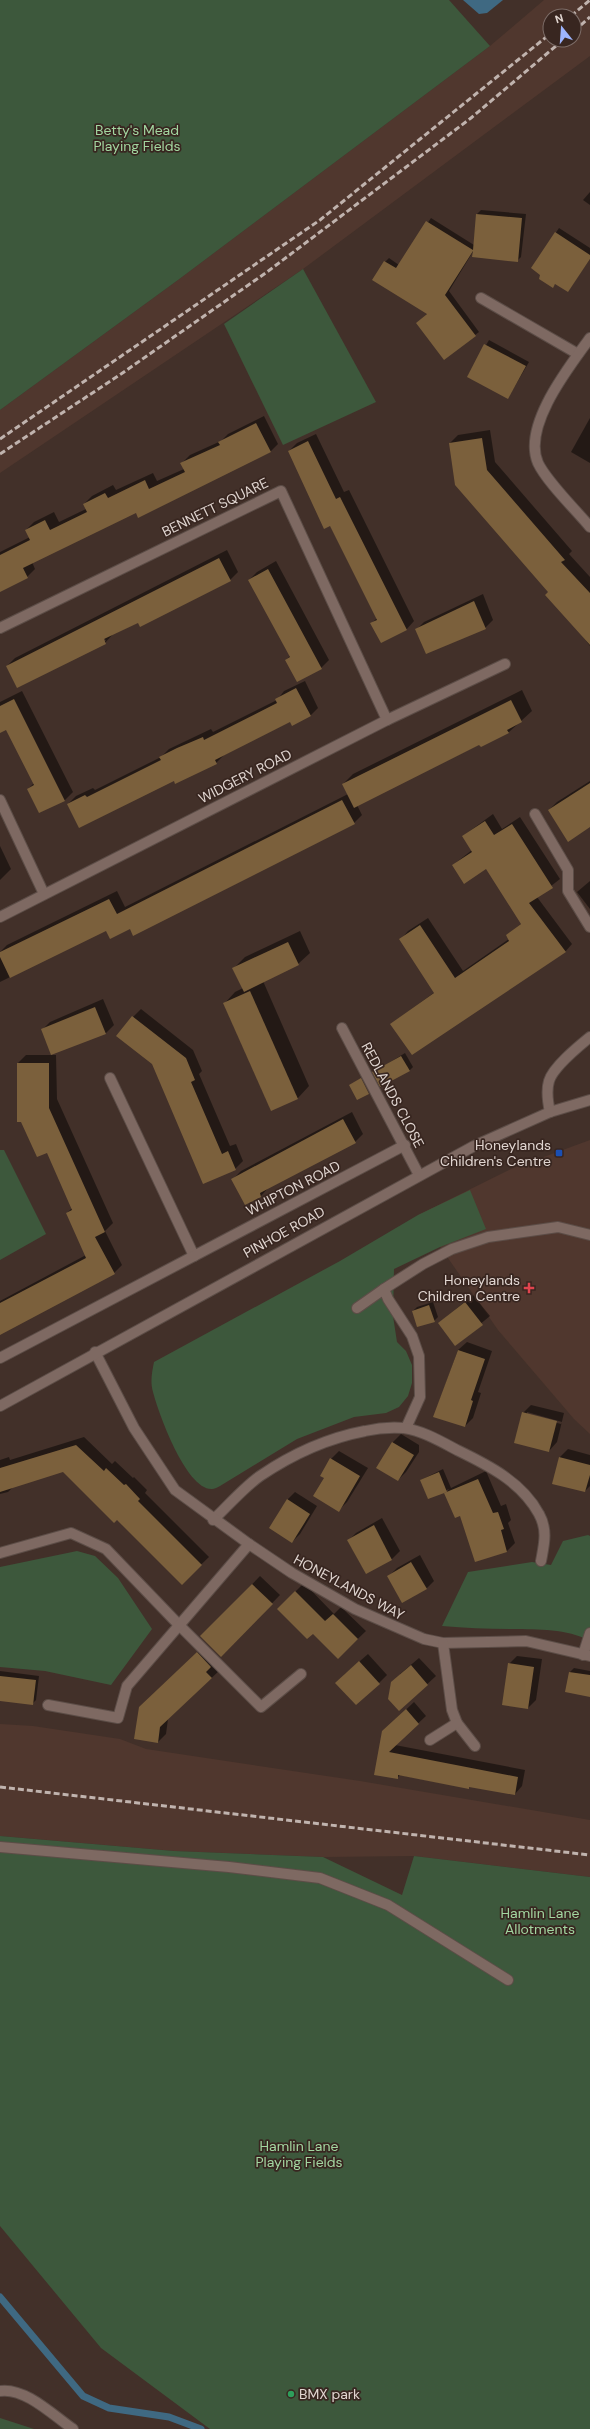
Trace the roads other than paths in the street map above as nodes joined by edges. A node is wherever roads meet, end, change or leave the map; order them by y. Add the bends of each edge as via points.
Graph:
1 (481, 298) dead end
2 (590, 338) edge
3 (578, 354) junction
4 (590, 527) edge
5 (0, 628) edge
6 (505, 664) dead end
7 (387, 720) junction
8 (0, 800) edge
9 (536, 814) dead end
10 (44, 894) junction
11 (0, 917) edge
12 (590, 927) edge
13 (342, 1028) dead end
14 (590, 1037) edge
15 (110, 1078) dead end
16 (590, 1100) edge
17 (550, 1112) junction
18 (405, 1145) junction
19 (419, 1175) junction
20 (590, 1235) edge
21 (194, 1256) junction
22 (384, 1289) junction
23 (357, 1308) dead end
24 (95, 1352) junction
25 (0, 1358) edge
26 (0, 1406) edge
27 (406, 1428) junction
28 (213, 1520) junction
29 (249, 1544) junction
30 (0, 1553) edge
31 (541, 1561) dead end
32 (179, 1625) junction
33 (590, 1634) edge
34 (444, 1643) junction
35 (587, 1655) edge
36 (301, 1674) dead end
37 (48, 1705) dead end
38 (457, 1723) junction
39 (430, 1740) dead end
40 (475, 1746) dead end
41 (0, 1847) edge
42 (508, 1980) dead end
43 (0, 2391) edge
44 (73, 2429) edge

1 - 3 street
2 - 3 street
3 - 4 street via 562,377 541,417 536,431 536,454 538,463 545,473
5 - 7 street, BENNETT SQUARE via 281,491
6 - 7 street, WIDGERY ROAD
7 - 10 street, WIDGERY ROAD
8 - 10 street
9 - 12 street via 568,870 568,891
10 - 11 street, WIDGERY ROAD
13 - 18 street, REDLANDS CLOSE
14 - 17 street via 558,1067 549,1080
15 - 21 street
16 - 17 street, PINHOE ROAD
17 - 19 street, PINHOE ROAD via 474,1146
18 - 19 street, REDLANDS CLOSE
18 - 21 street, WHIPTON ROAD
19 - 24 street, PINHOE ROAD
20 - 22 street via 558,1227 488,1237 452,1249 422,1264
21 - 25 street, WHIPTON ROAD
22 - 23 street
22 - 27 street via 388,1300 412,1336 419,1356 420,1397
24 - 26 street, PINHOE ROAD
24 - 28 street, HONEYLANDS WAY via 150,1455 175,1490
27 - 28 street via 387,1427 364,1431 336,1438 305,1451 259,1477
27 - 31 street via 433,1437 480,1460 517,1486 540,1514 546,1536
28 - 29 street, HONEYLANDS WAY
29 - 32 street
29 - 34 street, HONEYLANDS WAY via 292,1573 355,1609 407,1634
30 - 32 street via 71,1533 106,1549
32 - 36 street via 261,1707
32 - 37 street via 127,1686 118,1718
33 - 35 street, HONEYLANDS WAY
34 - 35 street, HONEYLANDS WAY via 526,1641
34 - 38 street via 448,1693
38 - 39 street
38 - 40 street
41 - 42 street via 229,1867 320,1878 388,1905
43 - 44 street via 7,2390 26,2397

